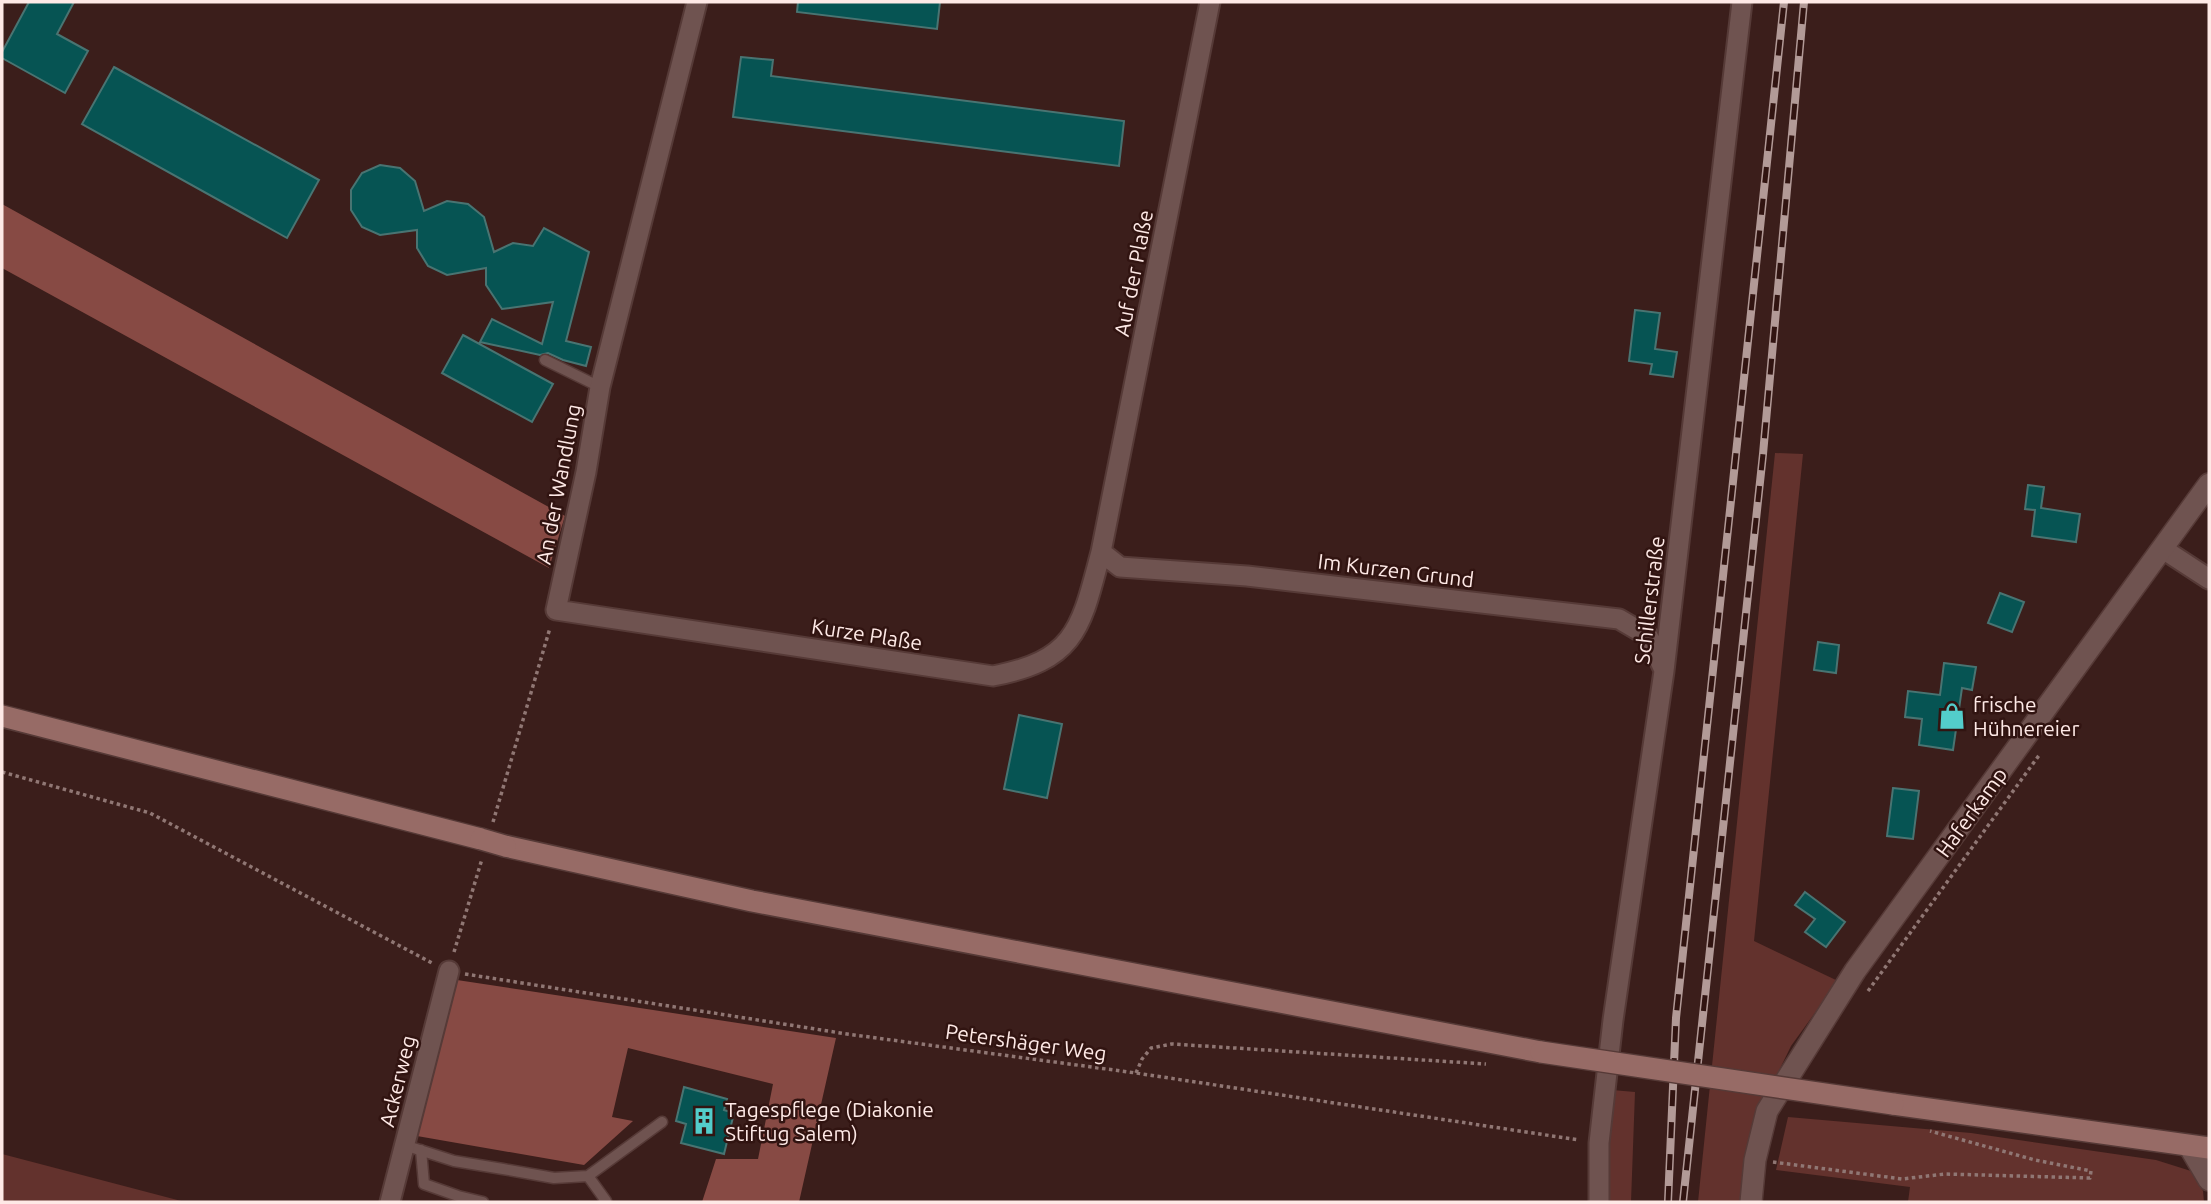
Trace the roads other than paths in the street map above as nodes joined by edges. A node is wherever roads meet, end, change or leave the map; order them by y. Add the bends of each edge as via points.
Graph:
1 (696, 2) edge
2 (1210, 2) edge
3 (1742, 2) edge
4 (545, 360) dead end
5 (600, 387) junction
6 (2209, 484) edge
7 (2162, 549) junction
8 (1101, 552) junction
9 (2209, 579) edge
10 (556, 610) joint
11 (1664, 671) junction
12 (2, 716) edge
13 (449, 971) road end
14 (662, 1122) dead end
15 (2199, 1147) edge
16 (413, 1148) junction
17 (588, 1176) junction
18 (2209, 1180) edge
19 (390, 1202) edge
20 (483, 1202) edge
21 (604, 1202) edge
22 (1599, 1202) edge
23 (1751, 1202) edge

1 - 5 street, An der Wandlung
2 - 8 street, Auf der Plaße
3 - 11 street, Schillerstraße
4 - 5 lane
5 - 10 street, An der Wandlung
6 - 7 street, Haferkamp
7 - 9 street
7 - 23 street, Haferkamp via 1855,971 1767,1111
8 - 10 street, Kurze Plaße via 1083,618 1065,643 1047,659 993,676
8 - 11 street, Im Kurzen Grund via 1121,567 1247,576 1619,619 1648,636
11 - 22 street, Schillerstraße via 1613,1020 1599,1143
12 - 15 main road, bridge via 752,901 1541,1052
13 - 16 street, Ackerweg
14 - 17 lane
15 - 18 street
16 - 17 lane via 454,1161 554,1178
16 - 19 street, Ackerweg
16 - 20 lane via 424,1184
17 - 21 lane

